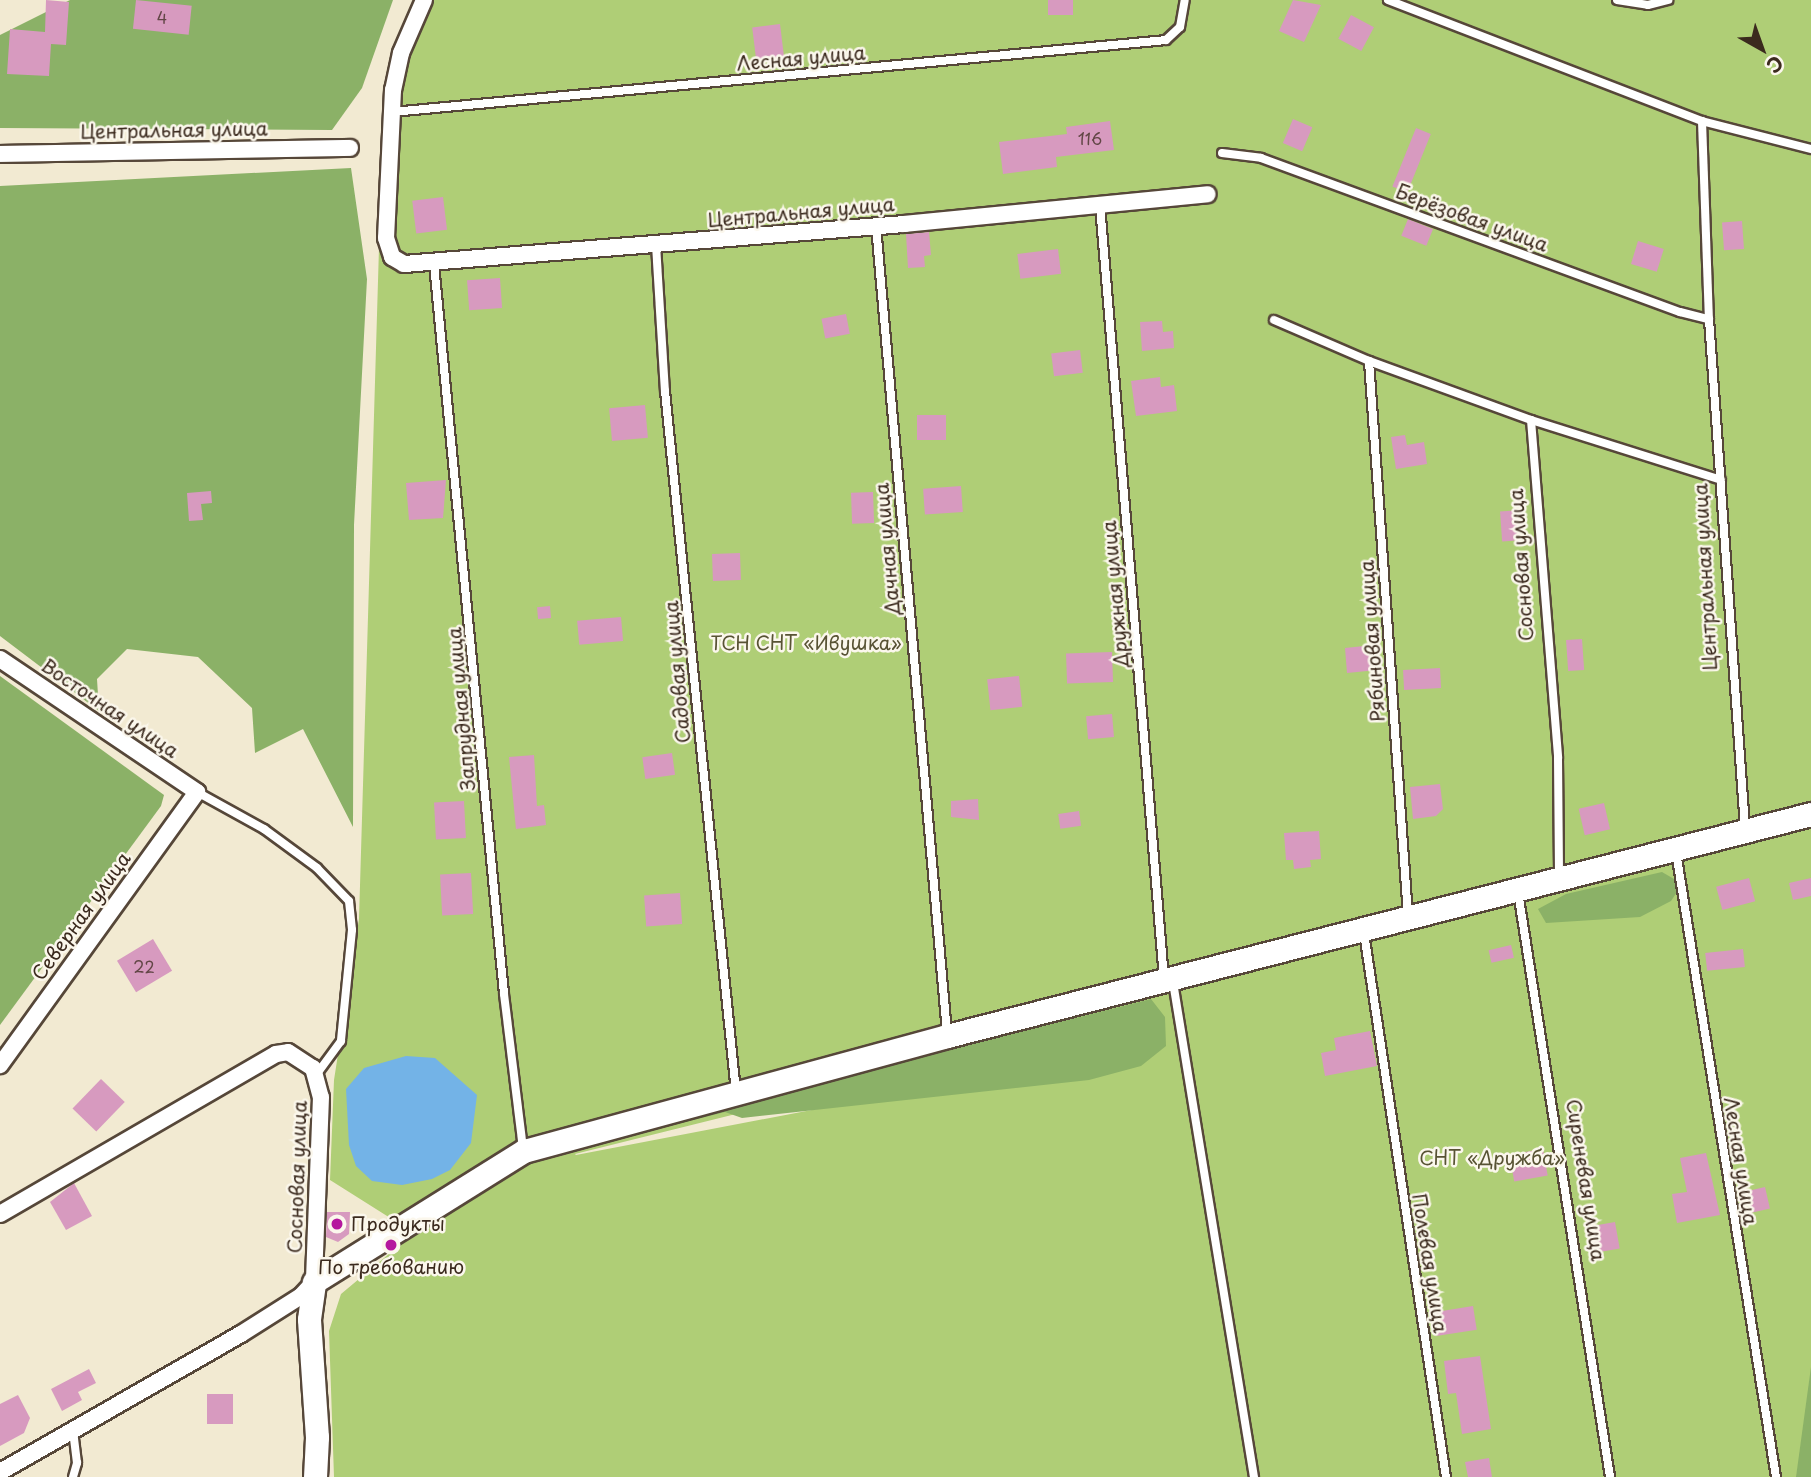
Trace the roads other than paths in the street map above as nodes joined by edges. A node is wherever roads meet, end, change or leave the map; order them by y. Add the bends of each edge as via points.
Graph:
1 (424, 0) edge
2 (1185, 0) edge
3 (1388, 0) edge
4 (1617, 0) edge
5 (1668, 0) edge
6 (392, 112) junction
7 (1702, 121) junction
8 (350, 148) dead end
9 (1811, 149) edge
10 (1222, 153) dead end
11 (0, 155) edge
12 (1208, 194) dead end
13 (1100, 205) junction
14 (876, 226) junction
15 (656, 245) junction
16 (434, 264) junction
17 (1709, 319) junction
18 (1274, 320) dead end
19 (1369, 361) junction
20 (1531, 420) junction
21 (1721, 480) junction
22 (0, 659) edge
23 (197, 792) junction
24 (1811, 814) edge
25 (1745, 831) junction
26 (1676, 849) junction
27 (1559, 879) junction
28 (1518, 890) junction
29 (1408, 918) junction
30 (1364, 930) junction
31 (1169, 980) junction
32 (947, 1036) junction
33 (0, 1065) edge
34 (316, 1075) junction
35 (737, 1096) junction
36 (524, 1151) junction
37 (0, 1214) edge
38 (314, 1282) junction
39 (74, 1430) junction
40 (0, 1472) edge
41 (73, 1477) edge
42 (315, 1477) edge
43 (1254, 1477) edge
44 (1446, 1477) edge
45 (1610, 1477) edge
46 (1776, 1477) edge

1 - 6 street via 401,53
2 - 6 lane, Лесная улица via 1181,27 1166,40
3 - 7 lane
4 - 5 lane via 1648,5
6 - 16 street, Центральная улица via 385,226 397,261
7 - 9 lane
7 - 17 lane, Центральная улица
8 - 11 street, Центральная улица
10 - 17 lane, Берёзовая улица via 1261,158 1679,312
12 - 13 street, Центральная улица
13 - 14 street, Центральная улица
13 - 31 lane, Дружная улица
14 - 15 street, Центральная улица
14 - 32 lane, Дачная улица
15 - 16 street, Центральная улица
15 - 35 lane, Садовая улица via 665,391 718,946
16 - 36 lane, Запрудная улица via 503,993
17 - 21 lane, Центральная улица
18 - 19 lane
19 - 20 lane
19 - 29 lane, Рябиновая улица
20 - 21 lane
20 - 27 lane, Сосновая улица via 1558,758
21 - 25 lane, Центральная улица
22 - 23 street, Восточная улица
23 - 33 street, Северная улица
23 - 34 lane via 264,829 317,867 349,901 352,930 341,1041
24 - 25 street
25 - 26 street
26 - 27 street
26 - 46 lane, Лесная улица
27 - 28 street
28 - 29 street
28 - 45 lane, Сиреневая улица
29 - 30 street
30 - 31 street
30 - 44 lane, Полевая улица
31 - 32 street
31 - 43 lane, Дружная улица
32 - 35 street
34 - 37 street, Сосновая улица via 302,1058 288,1052 276,1054
34 - 38 street, Сосновая улица via 321,1097
35 - 36 street
36 - 38 street
38 - 39 street via 242,1334
38 - 42 street via 309,1319 317,1437
39 - 40 street
39 - 41 lane via 77,1463

